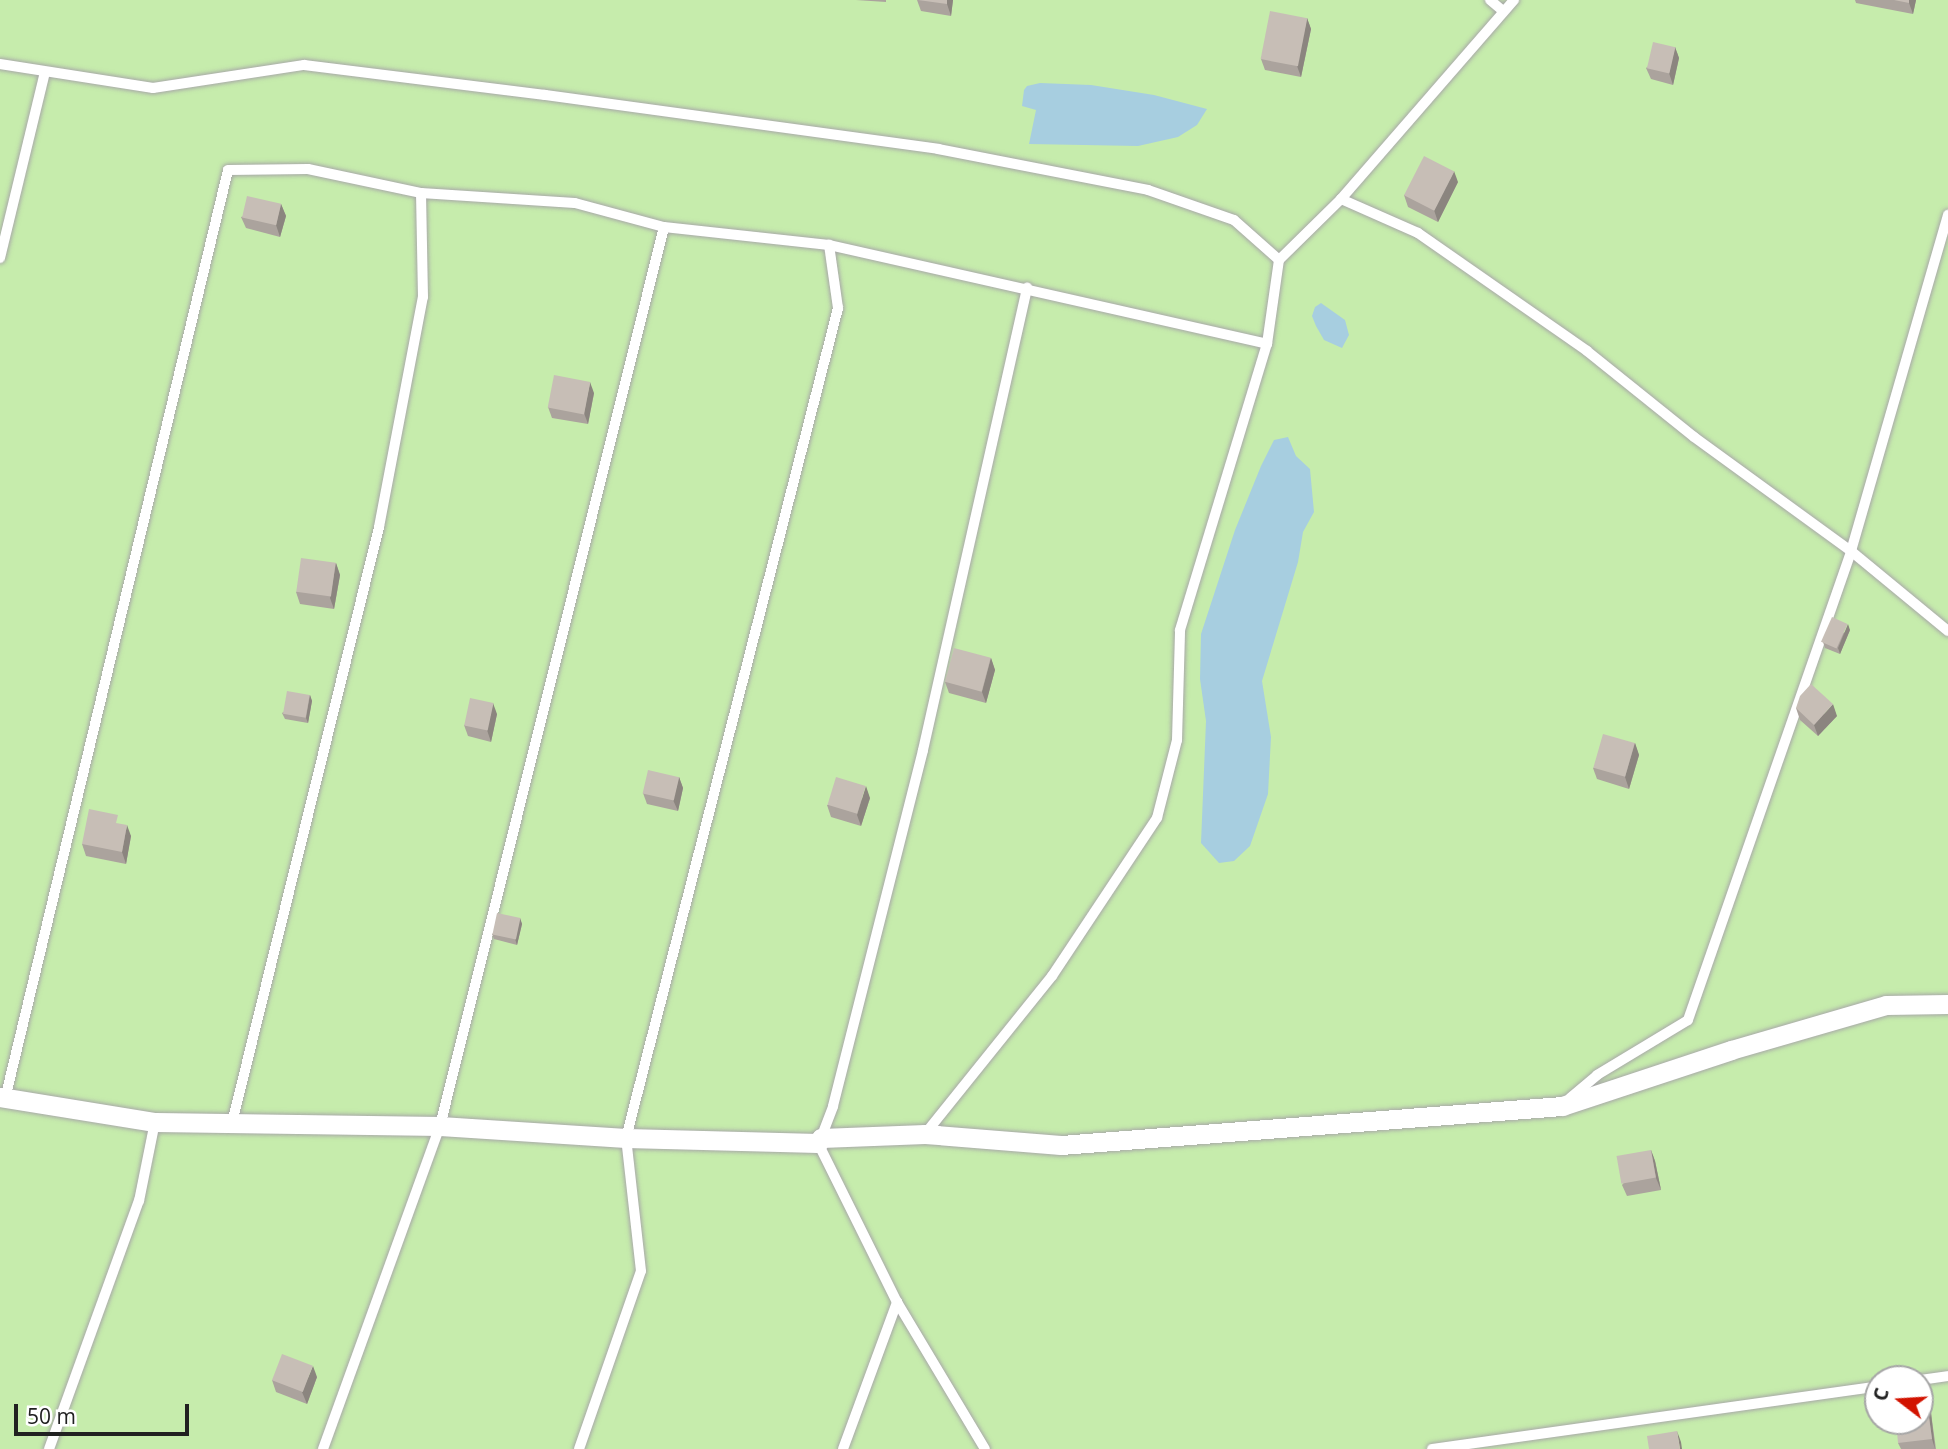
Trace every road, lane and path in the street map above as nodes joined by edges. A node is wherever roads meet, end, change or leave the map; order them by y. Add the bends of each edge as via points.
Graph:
1 (1490, 0) edge
2 (1514, 0) edge
3 (1502, 10) junction
4 (0, 64) edge
5 (45, 72) junction
6 (421, 193) junction
7 (1341, 200) junction
8 (1948, 215) edge
9 (664, 227) junction
10 (829, 245) junction
11 (0, 258) edge
12 (1279, 260) junction
13 (1027, 288) junction
14 (1267, 344) junction
15 (1851, 551) junction
16 (1948, 631) edge
17 (1948, 1004) edge
18 (2, 1098) edge
19 (1562, 1105) junction
20 (155, 1122) junction
21 (232, 1123) junction
22 (440, 1126) junction
23 (925, 1134) junction
24 (626, 1138) junction
25 (819, 1140) junction
26 (897, 1303) junction
27 (1864, 1388) edge
28 (49, 1449) edge
29 (323, 1449) edge
30 (579, 1449) edge
31 (843, 1449) edge
32 (985, 1449) edge
33 (1432, 1449) edge

1 - 3 lane
2 - 3 lane
3 - 7 lane
4 - 5 lane
5 - 11 lane
5 - 12 lane via 153,89 304,65 938,149 1148,190 1234,220
6 - 9 lane via 575,203
6 - 18 lane via 307,170 228,170
6 - 21 lane via 423,297 379,527
7 - 12 lane
7 - 15 lane via 1418,233 1587,351 1694,437
8 - 15 lane
9 - 10 lane
9 - 22 lane
10 - 13 lane
10 - 24 lane via 838,309
12 - 14 lane
13 - 14 lane
13 - 25 lane via 923,750 833,1106
14 - 23 lane via 1180,630 1177,740 1157,818 1052,976
15 - 16 lane
15 - 19 lane via 1688,1020 1597,1075
17 - 19 street via 1886,1005
18 - 20 street
19 - 23 street via 1060,1144
20 - 21 street
20 - 28 lane via 139,1201
21 - 22 street
22 - 24 street
22 - 29 lane
23 - 25 street
24 - 25 street
24 - 30 lane via 641,1271
25 - 26 lane
26 - 31 lane
26 - 32 lane
27 - 33 lane

